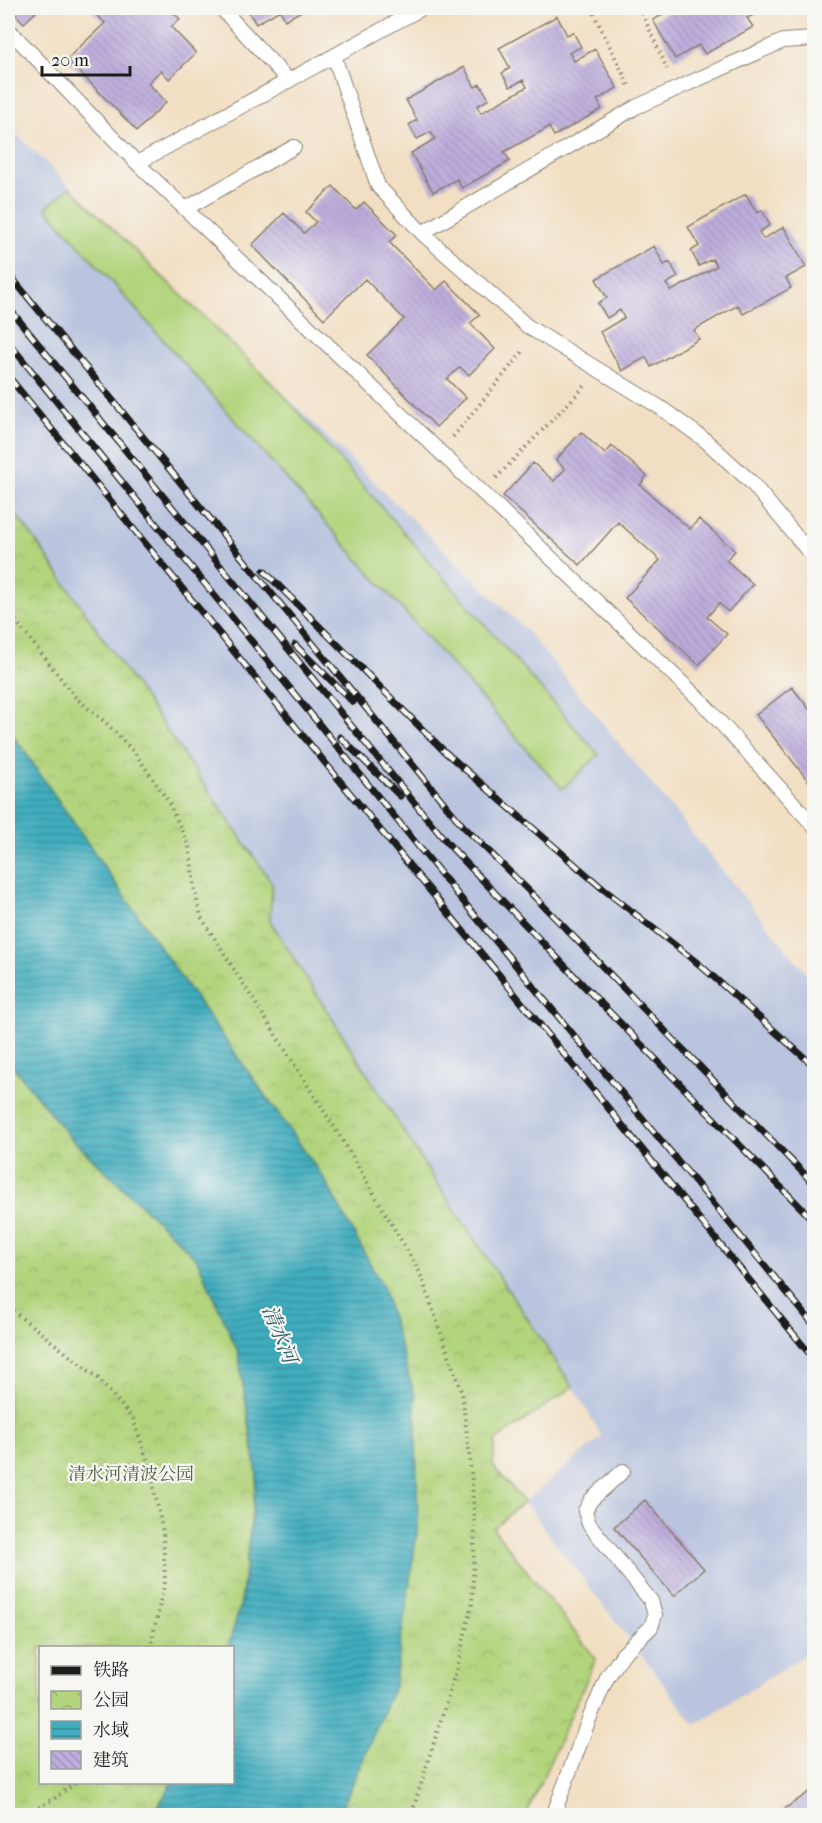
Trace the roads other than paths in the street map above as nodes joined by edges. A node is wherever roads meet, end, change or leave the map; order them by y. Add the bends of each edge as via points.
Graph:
1 (221, 8) edge
2 (422, 8) edge
3 (8, 30) edge
4 (814, 39) edge
5 (334, 56) junction
6 (290, 81) junction
7 (294, 147) dead end
8 (137, 163) junction
9 (185, 209) junction
10 (422, 233) junction
11 (814, 558) edge
12 (814, 826) edge
13 (623, 1471) dead end
14 (552, 1815) edge

1 - 6 lane
2 - 5 lane
3 - 8 lane
4 - 10 lane via 783,41 638,106
5 - 6 lane
5 - 10 lane via 378,186
6 - 8 lane
7 - 9 lane
8 - 9 lane
9 - 12 lane via 700,700
10 - 11 lane via 527,326 661,408 705,440 750,482
13 - 14 lane via 591,1500 585,1511 589,1524 651,1601 655,1615 651,1627 623,1654 607,1678

